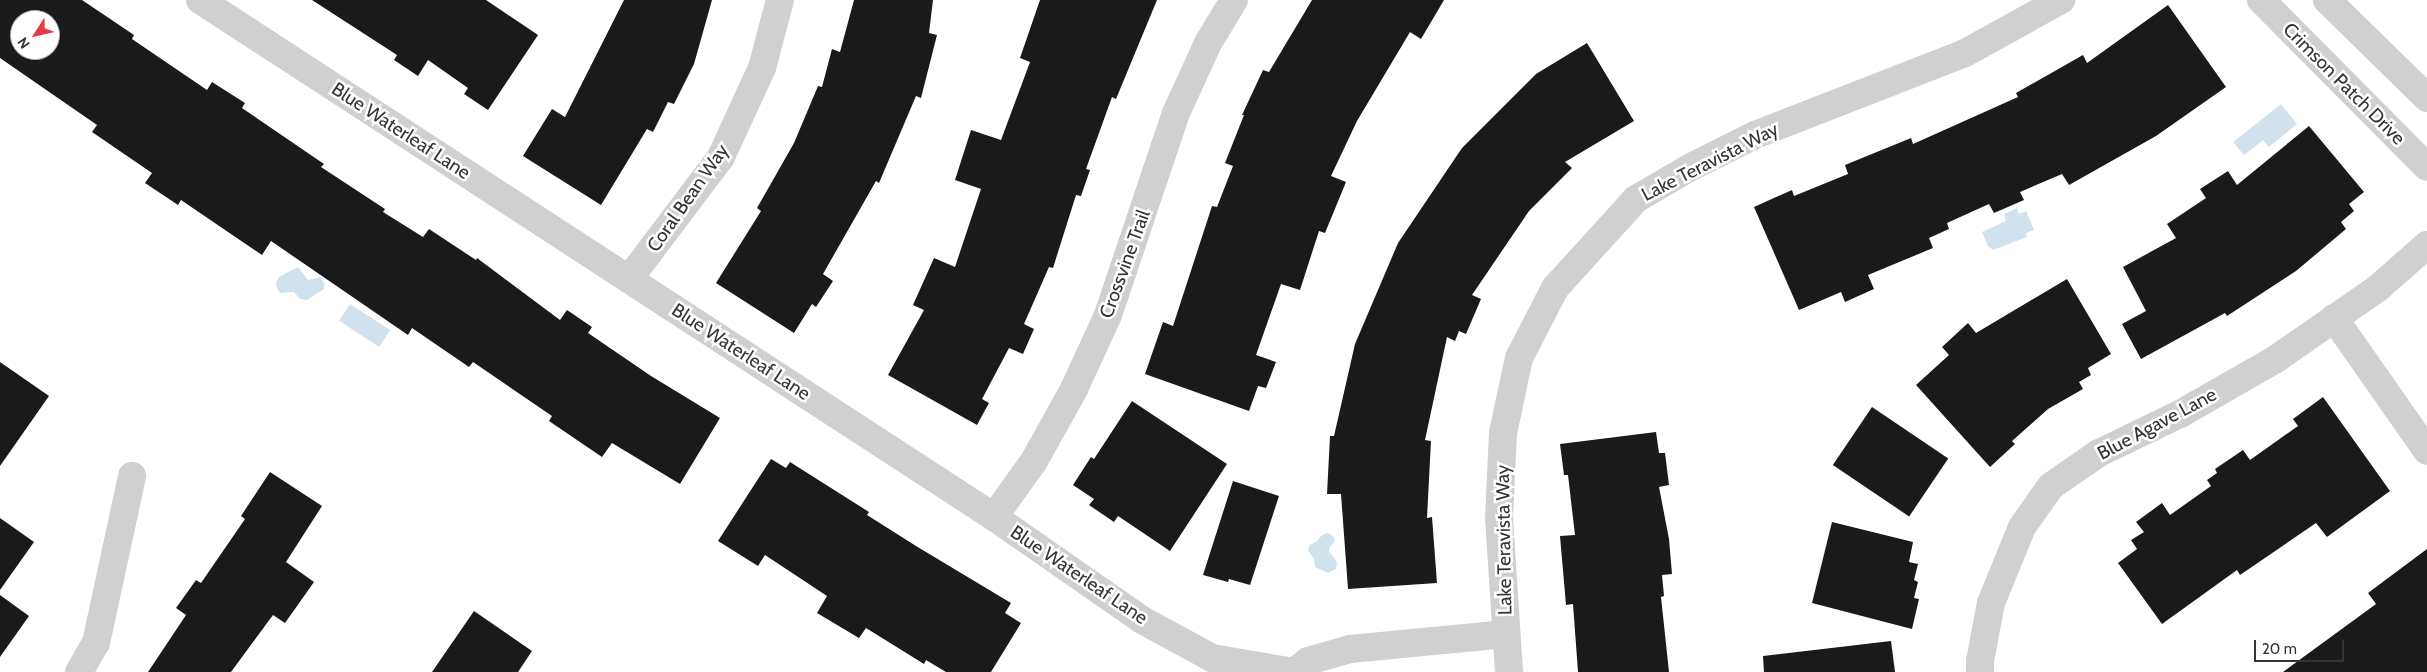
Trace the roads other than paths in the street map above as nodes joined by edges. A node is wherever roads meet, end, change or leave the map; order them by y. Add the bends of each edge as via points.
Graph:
1 (200, 0) edge
2 (780, 0) edge
3 (1234, 0) edge
4 (2060, 0) edge
5 (2261, 0) edge
6 (2327, 0) edge
7 (2427, 98) edge
8 (2427, 167) edge
9 (2427, 245) edge
10 (629, 279) junction
11 (2334, 318) junction
12 (2427, 451) edge
13 (132, 476) dead end
14 (994, 518) junction
15 (1506, 634) junction
16 (80, 672) edge
17 (1294, 672) edge
18 (1509, 672) edge
19 (1980, 672) edge

1 - 10 street, Blue Waterleaf Lane
2 - 10 street, Coral Bean Way via 762,68 721,157
3 - 14 street, Crossvine Trail via 1208,43 1176,113 1111,306 1074,389 1034,461
4 - 15 street, Lake Teravista Way via 1965,53 1755,135 1689,168 1636,200 1589,249 1555,288 1528,340 1520,358 1509,405 1503,434 1499,518
5 - 8 street, Crimson Patch Drive
6 - 7 street
9 - 11 street, Blue Agave Lane via 2378,288
10 - 14 street, Blue Waterleaf Lane
11 - 12 street
11 - 19 street, Blue Agave Lane via 2276,359 2180,414 2100,453 2052,486 2022,527 1991,603
13 - 16 street via 96,643
14 - 17 street, Blue Waterleaf Lane via 1142,620 1212,658
15 - 17 street, Blue Waterleaf Lane via 1350,649 1308,662
15 - 18 street, Lake Teravista Way

